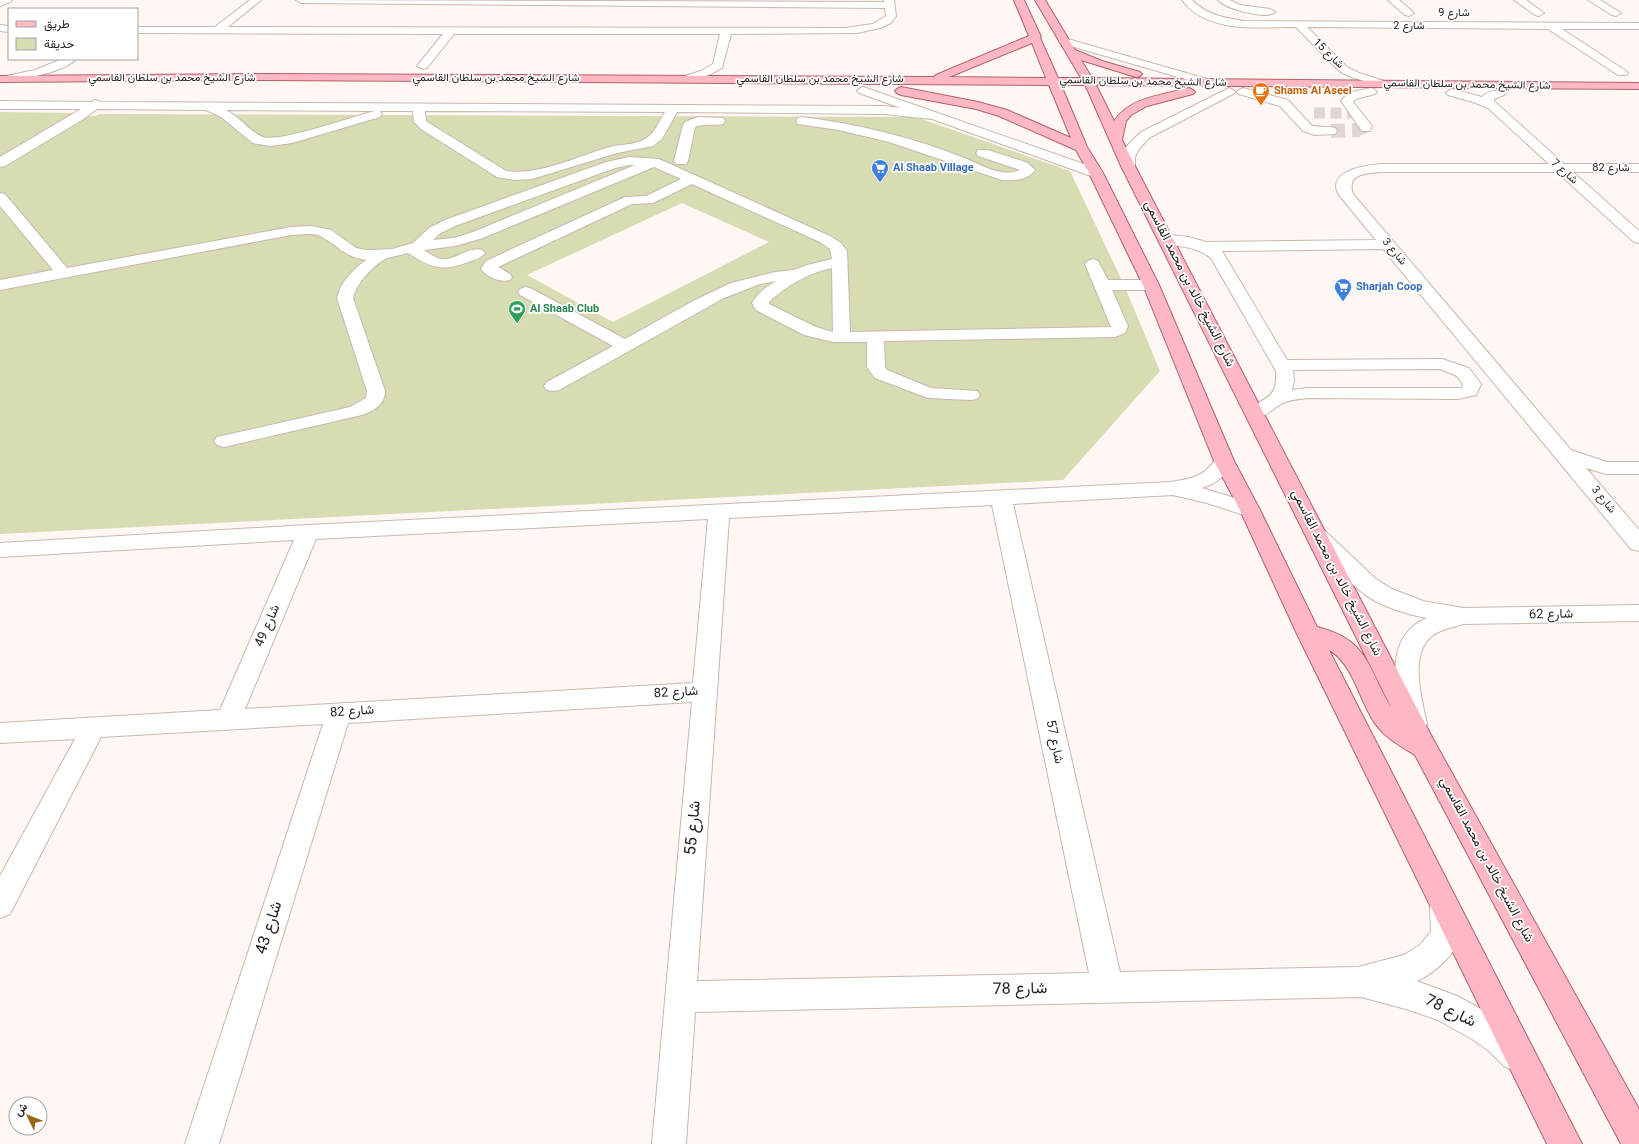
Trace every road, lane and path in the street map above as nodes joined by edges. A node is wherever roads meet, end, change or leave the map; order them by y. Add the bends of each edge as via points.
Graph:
1 (7, 0) edge
2 (256, 0) edge
3 (301, 0) edge
4 (360, 0) edge
5 (1020, 0) edge
6 (1187, 0) edge
7 (1222, 0) edge
8 (1393, 0) edge
9 (1519, 0) edge
10 (1593, 0) edge
11 (381, 1) edge
12 (432, 1) edge
13 (504, 1) edge
14 (577, 1) edge
15 (1042, 1) edge
16 (651, 2) edge
17 (0, 3) edge
18 (890, 3) edge
19 (786, 4) junction
20 (372, 11) dead end
21 (1281, 12) dead end
22 (1393, 13) dead end
23 (1409, 13) junction
24 (1422, 13) dead end
25 (1517, 13) dead end
26 (1593, 13) dead end
27 (363, 20) dead end
28 (783, 24) junction
29 (1299, 25) junction
30 (1551, 26) junction
31 (1639, 26) edge
32 (219, 29) junction
33 (138, 30) edge
34 (354, 30) junction
35 (451, 31) junction
36 (726, 31) junction
37 (1036, 37) junction
38 (1064, 41) junction
39 (1071, 52) junction
40 (65, 62) edge
41 (423, 66) dead end
42 (718, 66) junction
43 (1622, 73) dead end
44 (3, 79) edge
45 (74, 79) junction
46 (686, 79) junction
47 (737, 79) junction
48 (932, 80) junction
49 (1167, 82) junction
50 (1210, 83) junction
51 (1383, 84) junction
52 (1055, 86) junction
53 (1091, 86) junction
54 (1639, 86) edge
55 (752, 91) dead end
56 (863, 91) junction
57 (110, 92) dead end
58 (901, 92) junction
59 (1189, 92) junction
60 (1228, 92) junction
61 (1243, 92) junction
62 (1371, 92) junction
63 (1452, 93) junction
64 (1500, 93) junction
65 (1639, 93) edge
66 (358, 97) dead end
67 (1490, 104) junction
68 (0, 105) edge
69 (94, 106) junction
70 (210, 107) junction
71 (349, 107) junction
72 (401, 107) junction
73 (419, 107) junction
74 (673, 108) junction
75 (1293, 113) junction
76 (1307, 113) tunnel mouth
77 (798, 115) junction
78 (935, 116) junction
79 (228, 117) junction
80 (367, 117) junction
81 (1366, 128) dead end
82 (1331, 131) tunnel mouth
83 (1116, 140) junction
84 (1007, 141) junction
85 (643, 145) junction
86 (1081, 147) junction
87 (17, 153) junction
88 (984, 153) junction
89 (0, 156) edge
90 (681, 161) junction
91 (654, 162) junction
92 (965, 162) junction
93 (0, 163) edge
94 (1128, 166) junction
95 (1560, 168) junction
96 (1639, 168) edge
97 (1096, 173) junction
98 (714, 176) dead end
99 (692, 180) junction
100 (0, 197) edge
101 (1639, 239) edge
102 (1168, 240) junction
103 (455, 242) junction
104 (1387, 244) junction
105 (414, 247) junction
106 (1205, 247) junction
107 (477, 253) junction
108 (383, 254) junction
109 (494, 262) junction
110 (839, 262) junction
111 (1093, 264) dead end
112 (64, 274) junction
113 (798, 275) junction
114 (504, 277) dead end
115 (0, 285) edge
116 (1102, 285) junction
117 (1151, 285) junction
118 (526, 292) dead end
119 (875, 336) junction
120 (842, 337) junction
121 (625, 346) junction
122 (1281, 364) junction
123 (553, 386) dead end
124 (971, 395) dead end
125 (1279, 397) junction
126 (1254, 412) junction
127 (224, 441) dead end
128 (1564, 454) junction
129 (1224, 461) junction
130 (1606, 468) junction
131 (1639, 468) edge
132 (1586, 480) junction
133 (1171, 489) junction
134 (1000, 497) junction
135 (1250, 510) junction
136 (719, 512) junction
137 (308, 532) junction
138 (1316, 534) junction
139 (1639, 544) edge
140 (0, 550) edge
141 (1639, 613) edge
142 (1464, 616) junction
143 (1309, 634) junction
144 (705, 692) junction
145 (339, 713) junction
146 (228, 720) junction
147 (94, 727) junction
148 (0, 733) edge
149 (1419, 736) junction
150 (0, 904) edge
151 (1445, 905) junction
152 (1358, 982) junction
153 (1108, 988) junction
154 (681, 997) junction
155 (1527, 1068) junction
156 (1639, 1143) edge
157 (202, 1144) edge
158 (669, 1144) edge
159 (1565, 1144) edge

1 - 17 street
2 - 32 street
3 - 4 street
4 - 11 street
5 - 37 main road
6 - 29 street, شارع 2 via 1204,16 1224,21 1253,25
7 - 21 street via 1229,5 1249,10
8 - 23 street
9 - 25 street via 1543,13
10 - 26 street via 1620,13
11 - 12 street
11 - 20 street
12 - 13 street
13 - 14 street
14 - 16 street via 594,6
15 - 38 main road, شارع الشيخ خالد بن محمد القاسمي
16 - 19 street
18 - 19 street
18 - 28 street via 889,19 868,28 845,31
19 - 28 street
22 - 23 street, شارع 9
23 - 24 street, شارع 9
27 - 34 street
28 - 36 street
29 - 30 street, شارع 2 via 1455,20 1482,26
29 - 51 street, شارع 15 via 1343,69
30 - 31 street, شارع 2
30 - 43 street
32 - 33 street
32 - 34 street
34 - 35 street
35 - 36 street via 583,27
35 - 41 street
36 - 42 street
37 - 48 main road
37 - 52 main road
38 - 39 main road, شارع الشيخ خالد بن محمد القاسمي
38 - 50 street
39 - 49 main road via 1107,66
39 - 53 main road, شارع الشيخ خالد بن محمد القاسمي
40 - 44 street
40 - 45 street via 63,73
42 - 46 street
42 - 47 street via 724,73
44 - 45 main road, شارع الشيخ محمد بن سلطان القاسمي
45 - 46 main road, شارع الشيخ محمد بن سلطان القاسمي
46 - 47 main road, شارع الشيخ محمد بن سلطان القاسمي
47 - 48 main road, شارع الشيخ محمد بن سلطان القاسمي
48 - 52 main road, شارع الشيخ محمد بن سلطان القاسمي
49 - 50 main road, شارع الشيخ محمد بن سلطان القاسمي
49 - 53 main road, شارع الشيخ محمد بن سلطان القاسمي
50 - 51 main road, شارع الشيخ محمد بن سلطان القاسمي
51 - 54 main road, شارع الشيخ محمد بن سلطان القاسمي
52 - 53 main road, شارع الشيخ محمد بن سلطان القاسمي
52 - 58 main road, شارع الشيخ محمد بن سلطان القاسمي
52 - 86 main road
53 - 59 main road, شارع الشيخ محمد بن سلطان القاسمي
53 - 83 main road, شارع الشيخ خالد بن محمد القاسمي
55 - 56 main road, شارع الشيخ محمد بن سلطان القاسمي
56 - 58 main road, شارع الشيخ محمد بن سلطان القاسمي
56 - 78 street
57 - 69 street
58 - 86 main road via 960,102 1003,113
59 - 60 main road, شارع الشيخ محمد بن سلطان القاسمي
59 - 83 main road via 1140,105 1128,112 1120,120
60 - 61 main road, شارع الشيخ محمد بن سلطان القاسمي
60 - 94 street via 1145,135 1132,149 1128,157
61 - 62 main road, شارع الشيخ محمد بن سلطان القاسمي
61 - 75 street via 1280,101
62 - 63 main road, شارع الشيخ محمد بن سلطان القاسمي
62 - 81 street via 1348,98 1348,104
63 - 64 main road, شارع الشيخ محمد بن سلطان القاسمي
63 - 67 street, شارع 7
64 - 65 main road, شارع الشيخ محمد بن سلطان القاسمي
64 - 67 street via 1488,97
66 - 71 street
67 - 95 street, شارع 7
68 - 69 street
69 - 70 street
69 - 87 street
70 - 71 street
70 - 79 street
71 - 72 street
72 - 73 street
72 - 80 street
73 - 74 street via 580,102
73 - 85 street via 419,118 422,123 508,176 532,175 614,150
74 - 77 street
74 - 85 street via 658,136
75 - 76 street
75 - 82 street via 1307,128
77 - 78 street via 884,110
77 - 90 street via 766,120 694,122 689,125
77 - 92 street via 866,131
78 - 84 street
79 - 80 street
79 - 80 street via 258,140 270,142 287,140
83 - 94 main road, شارع الشيخ خالد بن محمد القاسمي
84 - 88 street
84 - 97 street
85 - 90 street
86 - 97 main road
87 - 89 street
87 - 93 street
88 - 92 street
88 - 92 street via 1024,166 1028,170 1017,175 1005,176
90 - 98 street
91 - 99 street
91 - 103 street via 478,236
91 - 105 street via 636,160 611,165 450,223
94 - 102 main road, شارع الشيخ خالد بن محمد القاسمي
95 - 96 street, شارع 82
95 - 101 street, شارع 7
95 - 104 street, شارع 3 via 1382,168 1364,170 1351,175 1344,182 1343,190
97 - 117 main road
99 - 109 street via 650,199 630,200
99 - 110 street via 831,242 840,251
100 - 112 street
102 - 106 street via 1185,241
102 - 126 main road, شارع الشيخ خالد بن محمد القاسمي
103 - 105 street
103 - 107 street
104 - 106 street
104 - 128 street, شارع 3
105 - 107 street via 438,264 449,264
105 - 108 street
106 - 122 street via 1217,255
107 - 109 street
108 - 112 street via 357,254 326,233 301,230
108 - 127 street via 352,280 345,298 376,391 372,402 355,411
109 - 114 street via 489,269
110 - 113 street via 815,267
110 - 120 street
111 - 116 street
112 - 115 street
113 - 120 street via 764,297 760,303 762,307 817,334
113 - 121 street via 773,276 750,282
116 - 117 street
116 - 119 street via 1120,326 1115,332
117 - 129 main road
118 - 121 street
119 - 120 street
119 - 124 street via 876,367 882,374 928,393
121 - 123 street
122 - 125 street via 1285,371 1286,385
122 - 125 street via 1442,364 1463,372 1472,384 1470,391 1458,394 1308,392
125 - 126 street
126 - 138 main road, شارع الشيخ خالد بن محمد القاسمي
128 - 130 street
128 - 132 street, شارع 3
129 - 133 street via 1216,473 1203,480
129 - 135 main road
130 - 131 street
130 - 132 street
132 - 139 street, شارع 3
133 - 134 street
133 - 135 street via 1224,500
134 - 136 street
134 - 153 street, شارع 57
135 - 143 main road
136 - 137 street
136 - 144 street, شارع 55
137 - 140 street
137 - 146 street, شارع 49
138 - 142 street, شارع 62 via 1354,573 1384,595 1423,609
138 - 149 main road, شارع الشيخ خالد بن محمد القاسمي
141 - 142 street, شارع 62
142 - 149 street, شارع 62 via 1423,630 1412,640 1407,653 1406,667
143 - 149 main road via 1322,636 1346,648 1354,657 1384,716 1401,733
143 - 151 main road
144 - 145 street, شارع 82
144 - 154 street, شارع 55
145 - 146 street, شارع 82
145 - 157 street, شارع 43
146 - 147 street, شارع 82
147 - 148 street, شارع 82
147 - 150 street
149 - 156 main road, شارع الشيخ خالد بن محمد القاسمي
151 - 152 street, شارع 78 via 1446,935 1432,954 1412,968
151 - 155 main road
152 - 153 street, شارع 78
152 - 155 street, شارع 78 via 1430,1000 1466,1017 1502,1040
153 - 154 street, شارع 78
154 - 158 street, شارع 55
155 - 159 main road

